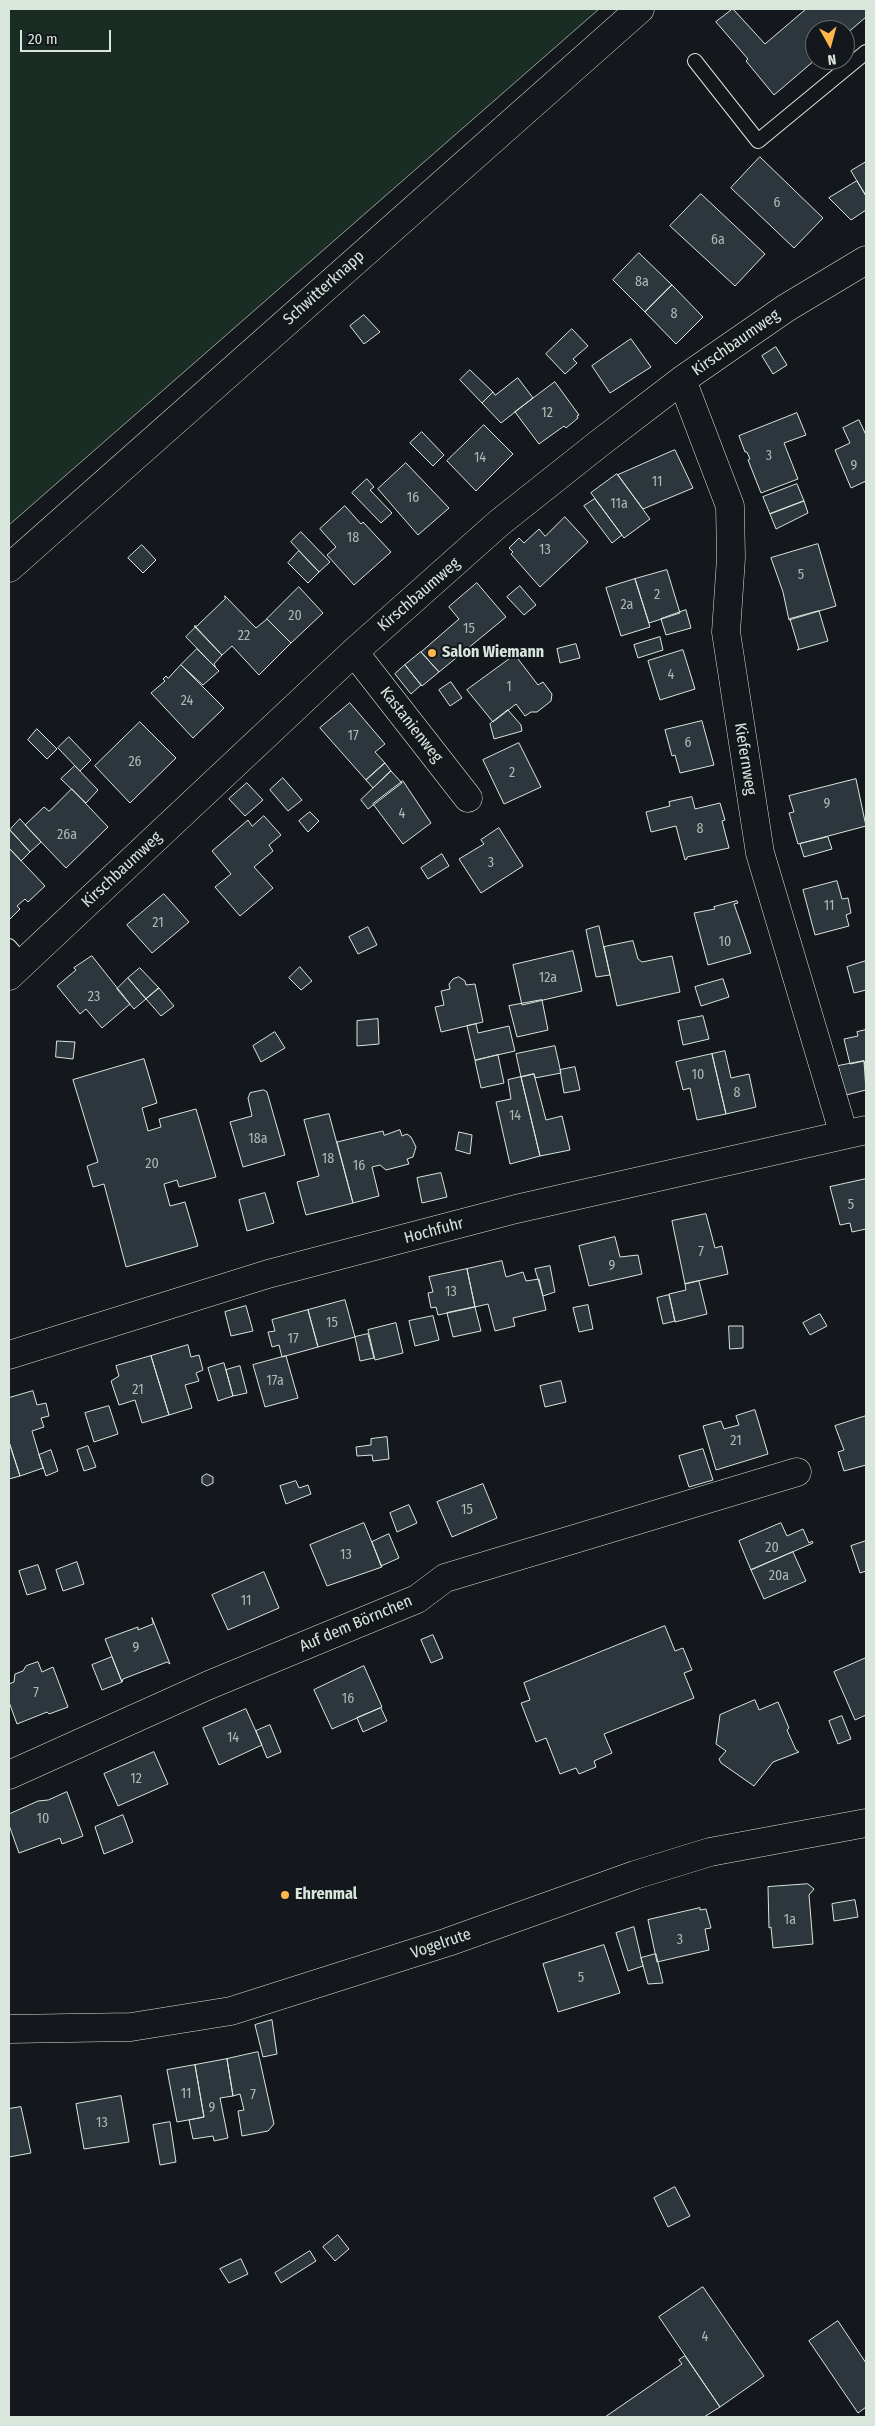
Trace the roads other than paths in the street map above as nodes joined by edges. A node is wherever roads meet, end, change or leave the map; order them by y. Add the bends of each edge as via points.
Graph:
1 (640, 9) edge
2 (866, 52) edge
3 (695, 61) dead end
4 (866, 260) edge
5 (682, 380) junction
6 (9, 568) edge
7 (354, 652) junction
8 (468, 798) dead end
9 (14, 961) edge
10 (855, 1133) edge
11 (9, 1355) edge
12 (796, 1472) dead end
13 (9, 1775) edge
14 (866, 1824) edge
15 (9, 2029) edge

1 - 6 street, Schwitterknapp
2 - 3 lane via 758,141
4 - 5 street, Kirschbaumweg via 786,308
5 - 7 street, Kirschbaumweg via 499,523
5 - 10 street, Kiefernweg via 730,506 731,558 726,632 760,853
7 - 8 street, Kastanienweg
7 - 9 street, Kirschbaumweg
10 - 11 street, Hochfuhr via 516,1209 268,1274
12 - 13 street, Auf dem Börnchen via 445,1578 417,1599 210,1685
14 - 15 street, Vogelrute via 710,1852 635,1875 448,1942 231,2010 130,2028

